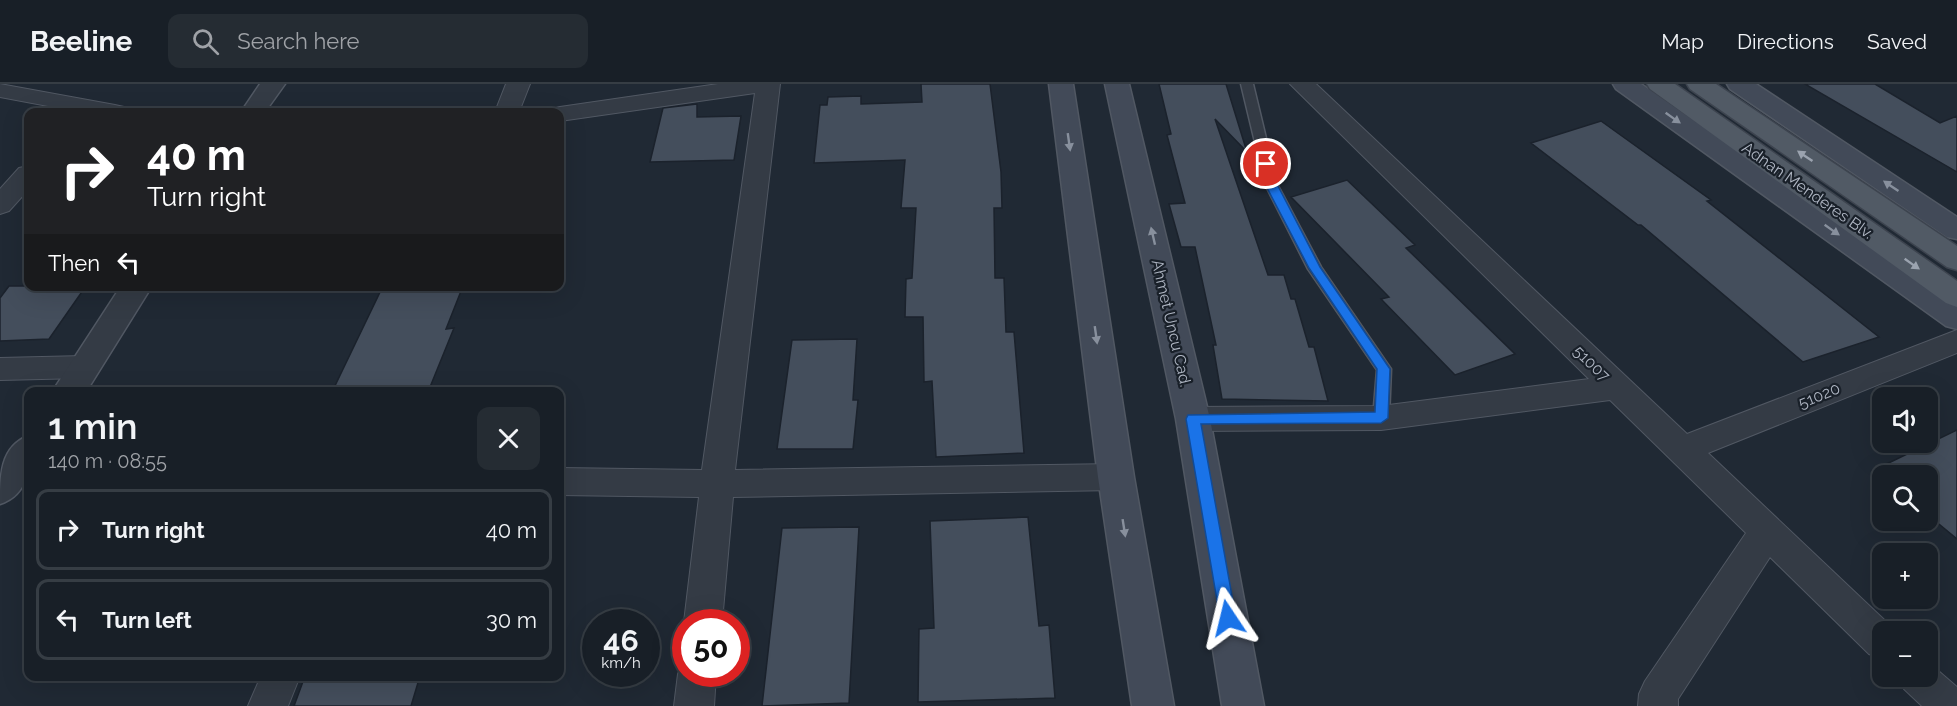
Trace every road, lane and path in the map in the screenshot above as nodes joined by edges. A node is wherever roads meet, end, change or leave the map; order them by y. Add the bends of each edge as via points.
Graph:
1 (107, 84) edge
2 (273, 84) edge
3 (518, 84) edge
4 (768, 84) edge
5 (1061, 84) edge
6 (1117, 84) edge
7 (1247, 84) edge
8 (1302, 84) edge
9 (1625, 84) edge
10 (1659, 84) edge
11 (1700, 84) edge
12 (1738, 84) edge
13 (0, 90) edge
14 (77, 108) edge
15 (88, 108) edge
16 (256, 108) edge
17 (509, 108) edge
18 (564, 113) edge
19 (24, 179) edge
20 (0, 206) edge
21 (1957, 230) edge
22 (1957, 260) edge
23 (134, 291) edge
24 (1957, 296) edge
25 (1957, 318) edge
26 (1957, 341) edge
27 (0, 369) edge
28 (76, 379) edge
29 (1617, 387) junction
30 (1381, 418) junction
31 (1193, 419) junction
32 (1682, 450) junction
33 (1116, 477) junction
34 (564, 481) edge
35 (717, 484) junction
36 (1767, 531) junction
37 (704, 609) edge
38 (1872, 632) edge
39 (278, 681) edge
40 (696, 687) edge
41 (1929, 687) edge
42 (268, 706) edge
43 (694, 706) edge
44 (1153, 706) edge
45 (1243, 706) edge
46 (1658, 706) edge
47 (1949, 706) edge

1 - 15 street
2 - 16 street
3 - 17 street
4 - 18 street
4 - 35 street
5 -> 33 main road
31 -> 6 main road, Ahmet Uncu Cad.
7 - 30 lane via 1271,184 1315,268 1384,369
8 - 29 street, 51007
9 -> 25 main road
10 -> 24 main road, Adnan Menderes Blv.
22 -> 11 main road, Adnan Menderes Blv.
21 -> 12 main road
13 - 14 street
19 - 20 street
23 - 28 street
26 - 32 street, 51020
27 - 28 street
29 - 30 street
29 - 32 street, 51007
30 - 31 street
31 - 45 main road, Ahmet Uncu Cad.
32 - 36 street, 51007
33 - 35 street
33 -> 44 main road
34 - 35 street
35 - 37 street
36 - 38 street, 51007
36 - 46 street via 1659,694
39 - 42 street
40 - 43 street
41 - 47 street

